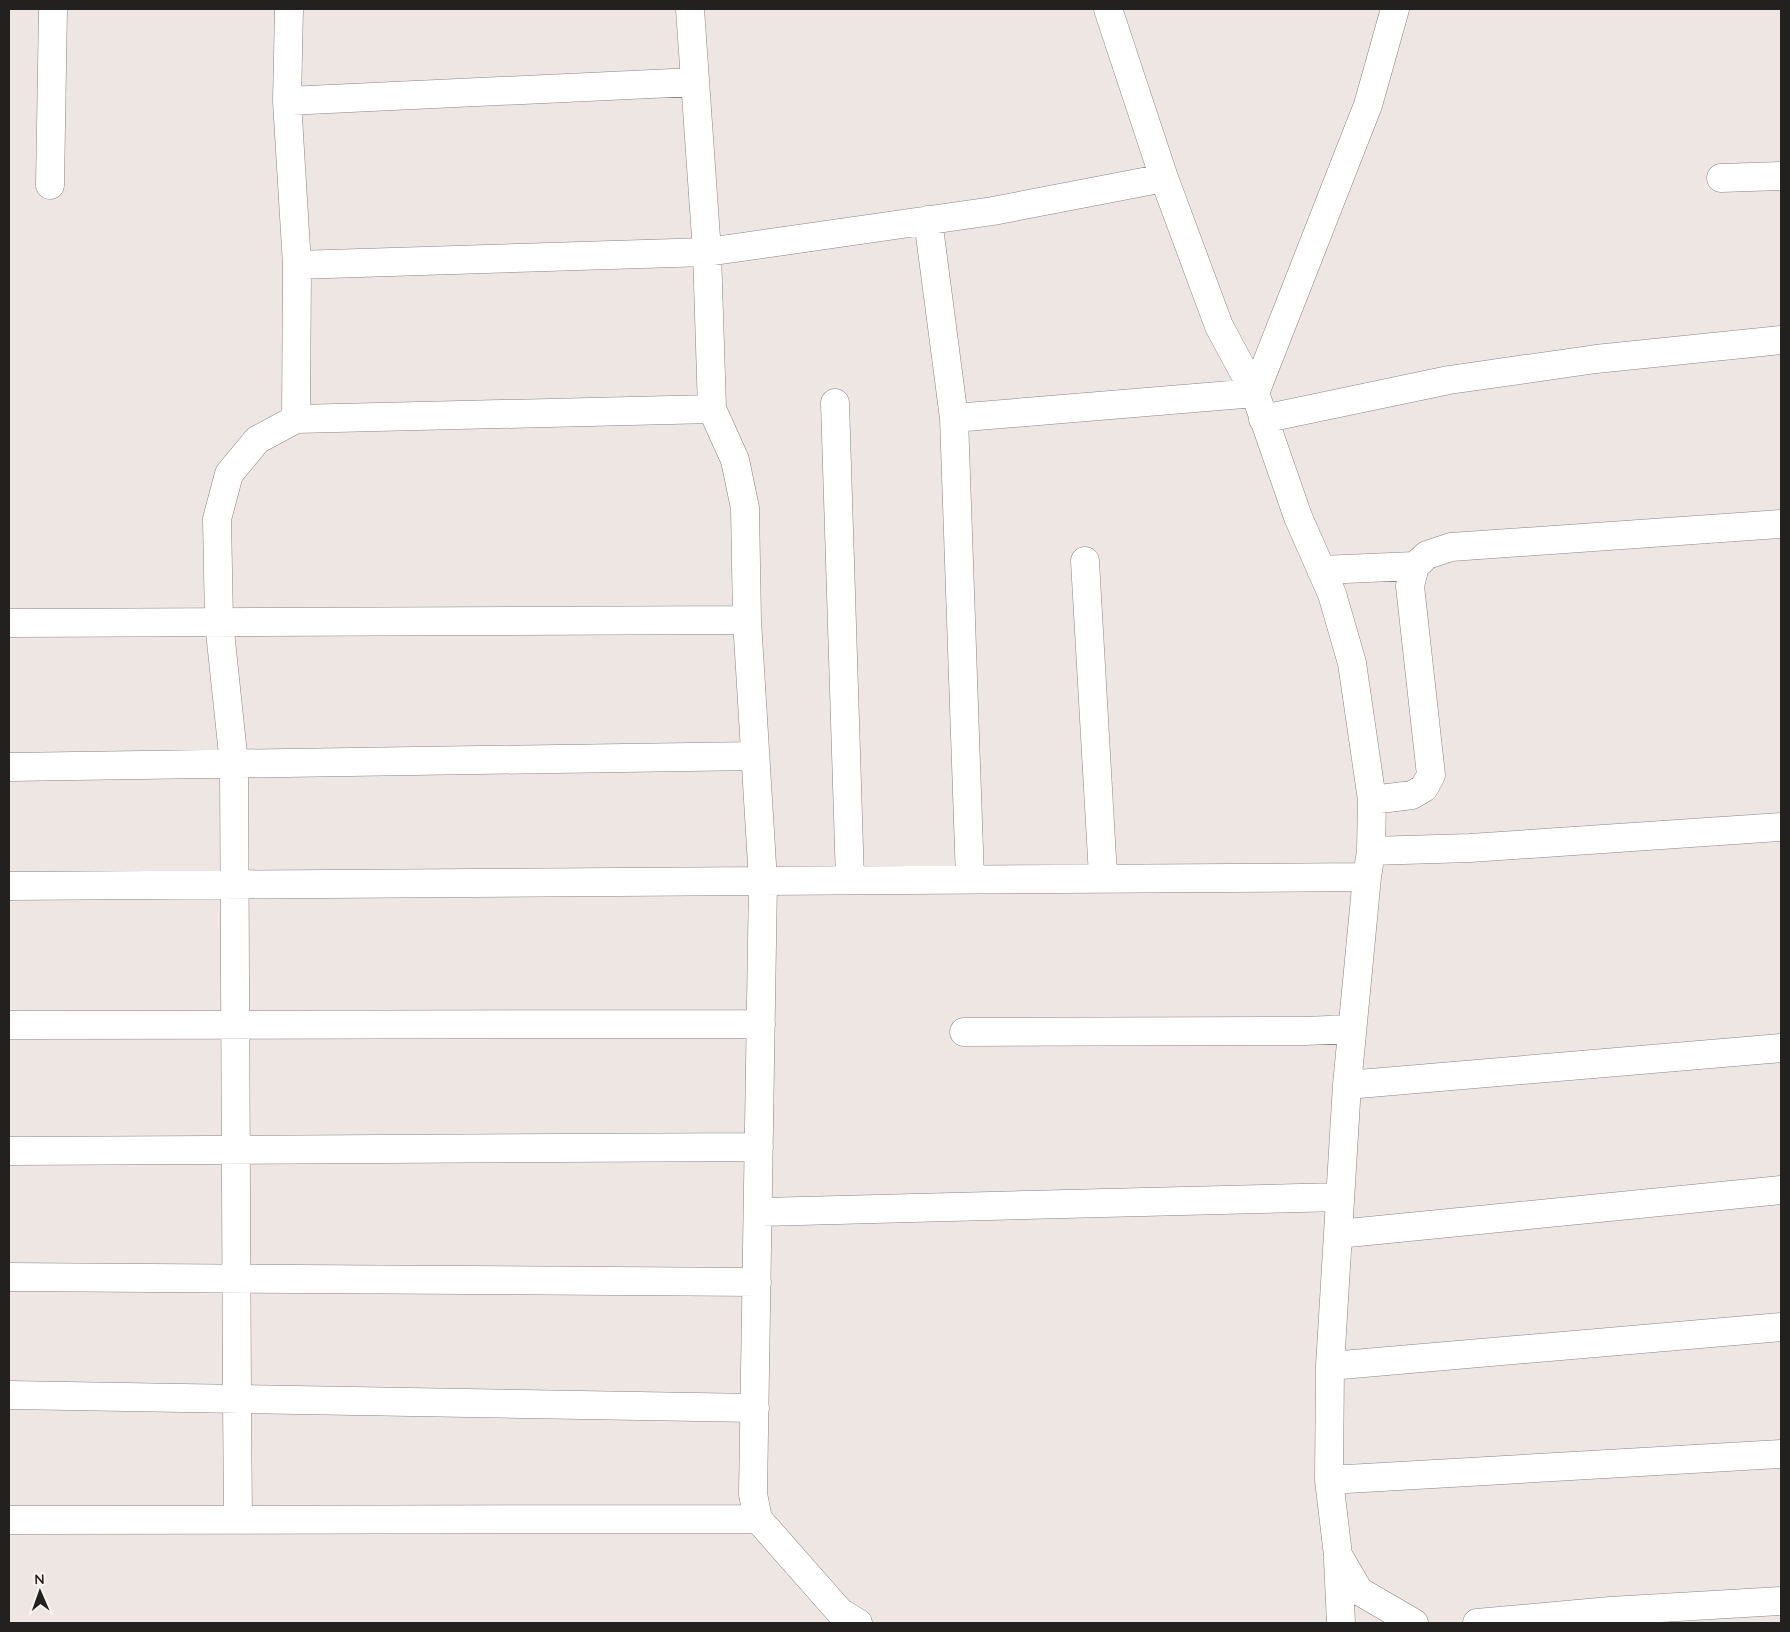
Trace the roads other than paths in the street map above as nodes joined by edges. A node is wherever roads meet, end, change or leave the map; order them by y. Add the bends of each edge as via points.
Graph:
1 (53, 9) edge
2 (289, 9) edge
3 (690, 9) edge
4 (1108, 9) edge
5 (1394, 9) edge
6 (694, 82) junction
7 (287, 101) junction
8 (1781, 176) edge
9 (1164, 178) junction
10 (1721, 178) dead end
11 (50, 185) dead end
12 (928, 220) junction
13 (707, 252) junction
14 (297, 265) junction
15 (1781, 340) edge
16 (1255, 393) junction
17 (835, 402) dead end
18 (712, 409) junction
19 (954, 418) junction
20 (296, 419) junction
21 (1264, 419) junction
22 (1781, 524) edge
23 (1085, 561) dead end
24 (1415, 566) junction
25 (1321, 570) junction
26 (747, 620) junction
27 (219, 622) junction
28 (9, 623) edge
29 (755, 756) junction
30 (234, 764) junction
31 (9, 767) edge
32 (1372, 800) junction
33 (1781, 827) edge
34 (1371, 851) junction
35 (1103, 876) junction
36 (1367, 877) junction
37 (970, 879) junction
38 (850, 880) junction
39 (763, 881) junction
40 (234, 885) junction
41 (9, 886) edge
42 (761, 1024) junction
43 (9, 1025) edge
44 (235, 1026) junction
45 (1352, 1029) junction
46 (964, 1032) dead end
47 (1781, 1048) edge
48 (1347, 1085) junction
49 (759, 1146) junction
50 (9, 1151) edge
51 (236, 1151) junction
52 (1781, 1190) edge
53 (1340, 1197) junction
54 (758, 1212) junction
55 (1338, 1234) junction
56 (9, 1277) edge
57 (236, 1279) junction
58 (757, 1282) junction
59 (1781, 1327) edge
60 (1330, 1366) junction
61 (9, 1395) edge
62 (236, 1399) junction
63 (755, 1408) junction
64 (1781, 1454) edge
65 (1329, 1480) junction
66 (758, 1519) junction
67 (9, 1520) edge
68 (238, 1520) junction
69 (1338, 1555) junction
70 (1781, 1601) edge
71 (1611, 1617) edge
72 (858, 1623) edge
73 (1341, 1623) edge
74 (1414, 1623) edge
75 (1486, 1623) edge

1 - 11 street
2 - 7 street
3 - 6 street
4 - 9 street
5 - 16 street via 1368,105
6 - 7 street
6 - 13 street
7 - 14 street
8 - 10 street
9 - 12 street via 993,211
9 - 16 street via 1219,326
12 - 13 street
12 - 19 street
13 - 14 street
13 - 18 street
14 - 20 street
15 - 21 street via 1449,380
16 - 19 street
16 - 21 street
17 - 38 street
18 - 20 street
18 - 26 street via 735,460 745,508
19 - 37 street
20 - 27 street via 257,440 229,474 216,519
21 - 25 street via 1298,517
22 - 24 street via 1451,547 1427,555
23 - 35 street
24 - 25 street
24 - 32 street via 1410,586 1431,775 1424,788 1412,795
25 - 32 street via 1332,594 1352,663
26 - 27 street
26 - 29 street
27 - 28 street
27 - 30 street
29 - 30 street
29 - 39 street
30 - 31 street
30 - 40 street
32 - 34 street
33 - 34 street via 1470,848
34 - 36 street
35 - 36 street
35 - 37 street
36 - 45 street
37 - 38 street
38 - 39 street
39 - 40 street
39 - 42 street
40 - 41 street
40 - 44 street
42 - 44 street
42 - 49 street
43 - 44 street
44 - 51 street
45 - 46 street
45 - 48 street
47 - 48 street
48 - 53 street
49 - 51 street
49 - 54 street
50 - 51 street
51 - 57 street
52 - 55 street
53 - 54 street
53 - 55 street
54 - 58 street
55 - 60 street
56 - 57 street
57 - 58 street
57 - 62 street
58 - 63 street
59 - 60 street
60 - 65 street
61 - 62 street
62 - 63 street
62 - 68 street
63 - 66 street via 753,1494
64 - 65 street
65 - 69 street
66 - 68 street
66 - 72 street via 840,1612
67 - 68 street
69 - 73 street
69 - 74 street via 1359,1591
70 - 71 street
71 - 75 street

